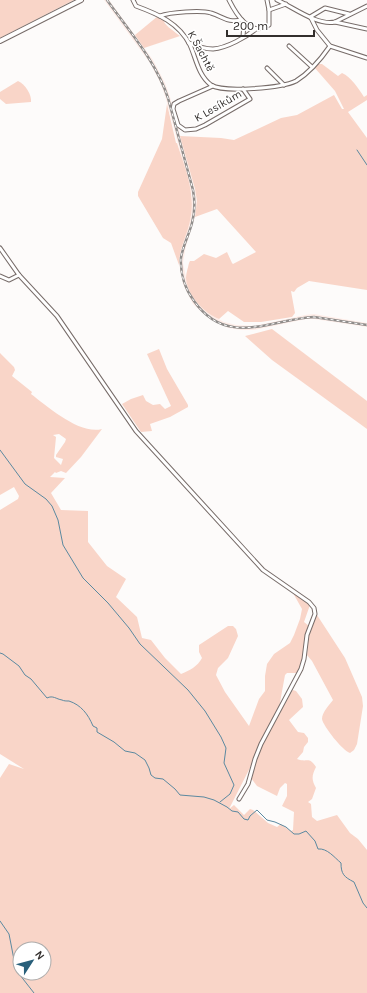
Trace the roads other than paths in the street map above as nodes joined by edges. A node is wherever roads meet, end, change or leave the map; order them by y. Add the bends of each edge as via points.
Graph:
1 (82, 0) edge
2 (133, 0) edge
3 (229, 0) edge
4 (267, 0) edge
5 (277, 0) edge
6 (286, 4) junction
7 (367, 6) edge
8 (269, 10) junction
9 (321, 10) junction
10 (350, 14) junction
11 (160, 16) junction
12 (310, 17) junction
13 (317, 20) junction
14 (243, 21) junction
15 (335, 22) junction
16 (256, 28) junction
17 (367, 29) edge
18 (243, 37) junction
19 (0, 41) edge
20 (189, 43) junction
21 (289, 46) dead end
22 (330, 46) junction
23 (367, 58) edge
24 (312, 67) junction
25 (267, 68) dead end
26 (284, 85) junction
27 (213, 86) junction
28 (243, 89) junction
29 (0, 248) edge
30 (19, 275) junction
31 (0, 276) edge
32 (239, 799) dead end

1 - 19 street
2 - 11 street, K Šachtě via 136,6
3 - 14 street
4 - 8 street
5 - 6 street
6 - 8 street
6 - 12 street
7 - 10 street
8 - 16 street via 269,25
9 - 10 street via 328,8
9 - 12 street
9 - 13 street
10 - 15 street
11 - 14 street via 200,12 230,21
11 - 20 street, K Šachtě via 178,28
12 - 13 street
12 - 22 street
13 - 15 street
14 - 16 street via 251,28
14 - 18 street
15 - 17 street
16 - 18 street
18 - 20 street via 214,49
20 - 27 street, K Šachtě via 202,74
21 - 24 street
22 - 23 street
22 - 24 street, K Šachtě
24 - 26 street, K Šachtě via 296,81
25 - 26 street
26 - 28 street, K Šachtě
27 - 28 street, K Šachtě
27 - 28 street, K Lesíkům via 174,104 178,124 185,130 206,125 250,99
29 - 30 street
30 - 31 street via 9,280
30 - 32 street via 57,316 138,434 263,570 314,608 315,614 306,635 302,666 261,744 248,784

